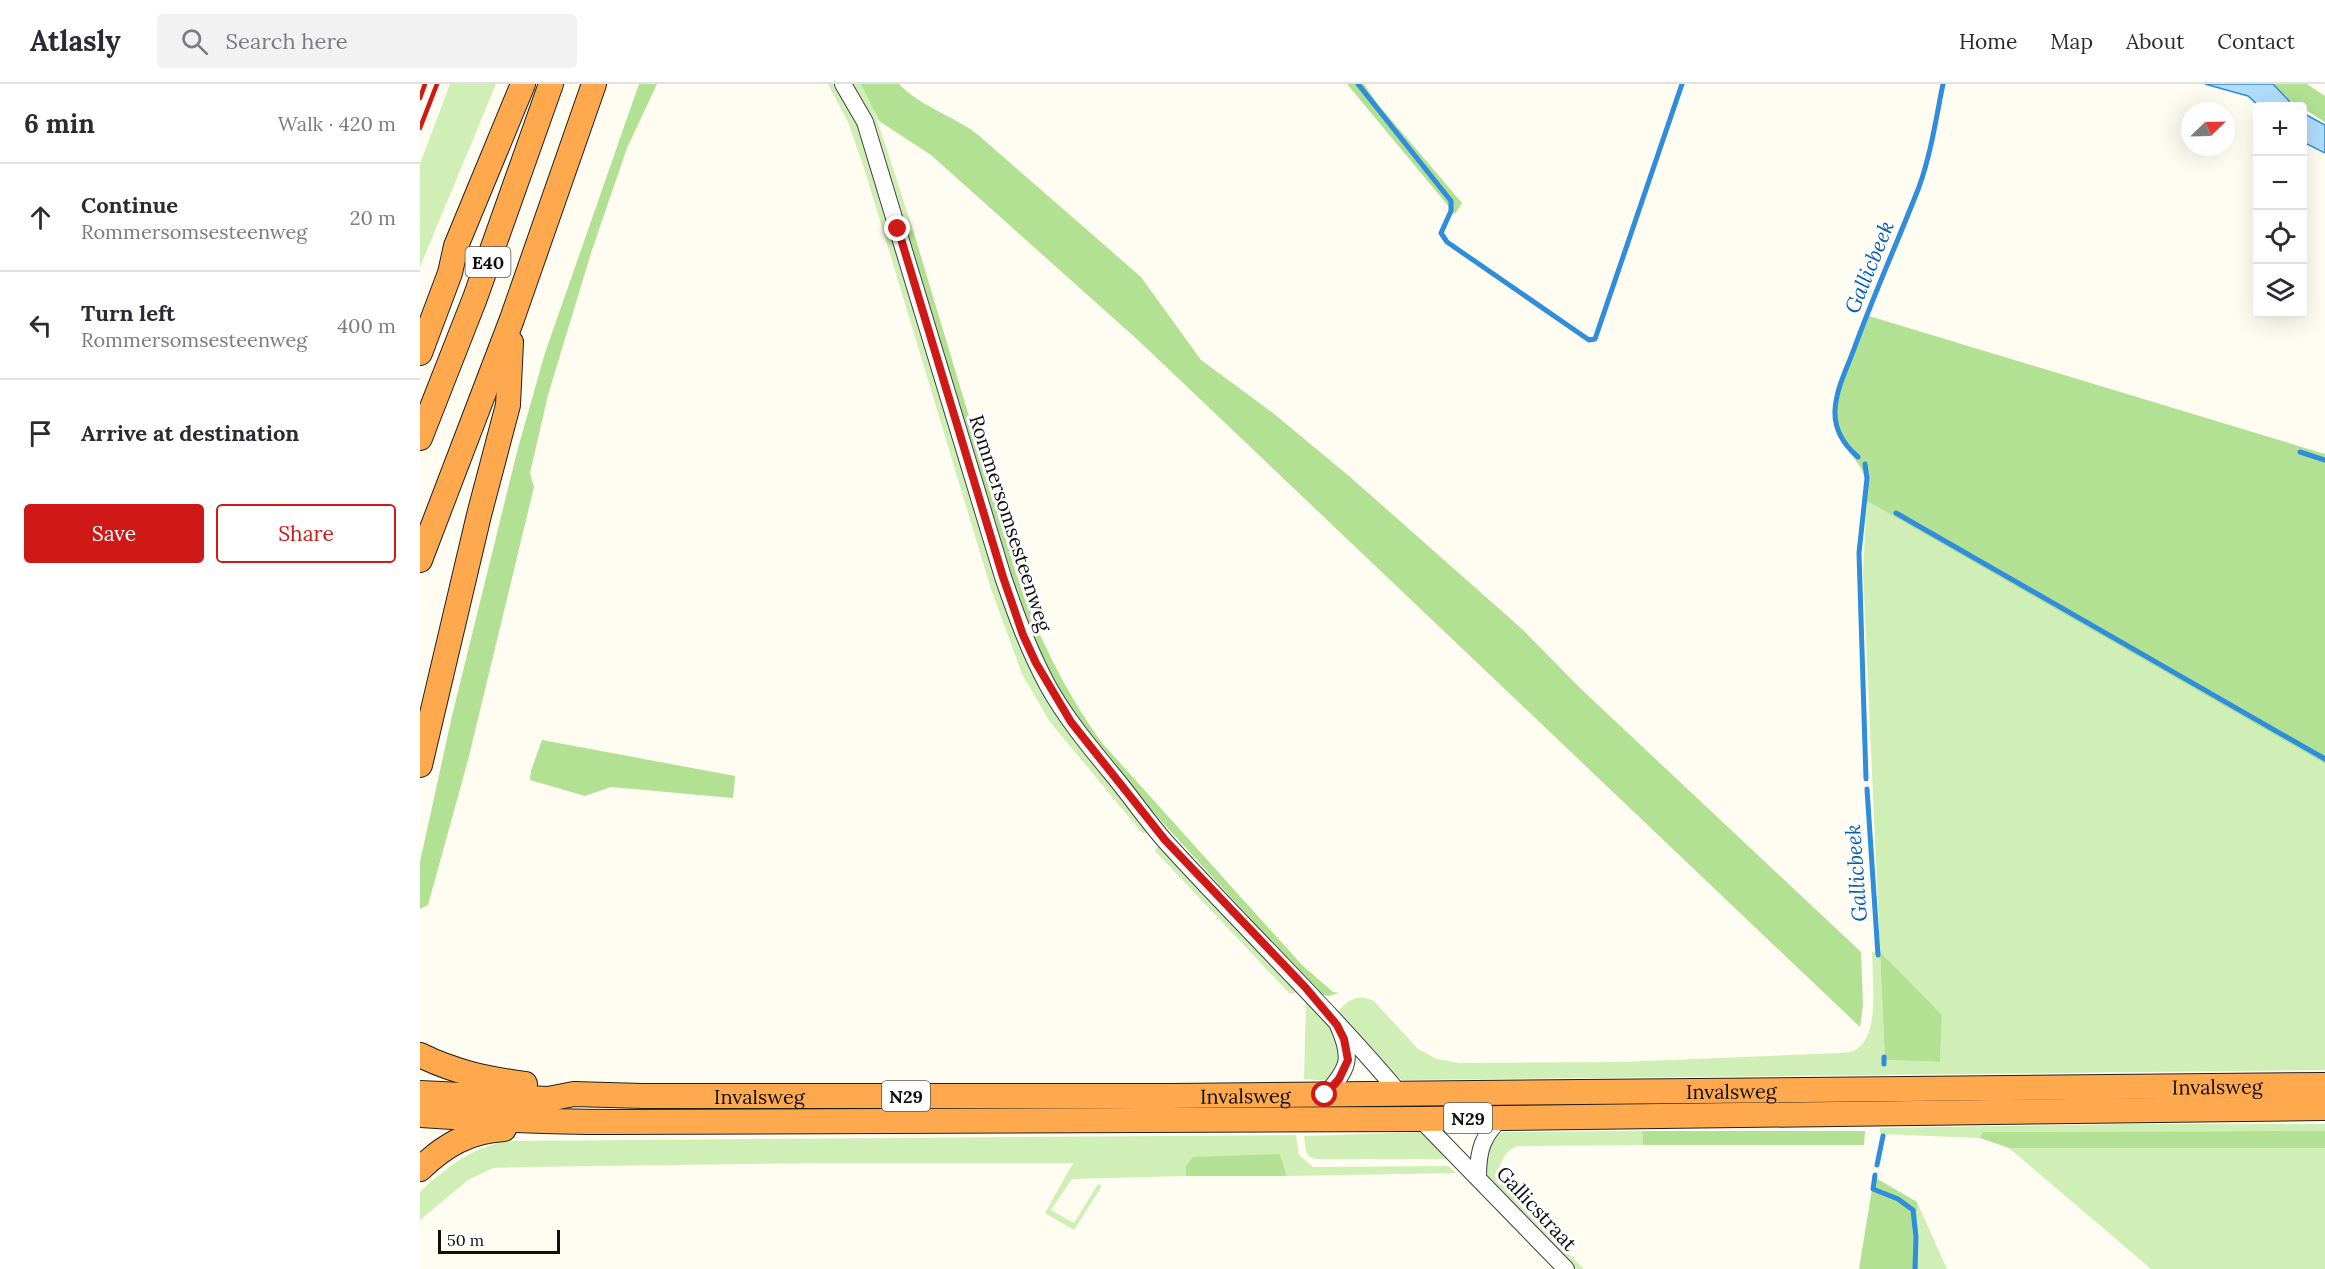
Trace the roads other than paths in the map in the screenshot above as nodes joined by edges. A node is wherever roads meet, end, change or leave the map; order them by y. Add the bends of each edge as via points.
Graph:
1 (523, 84) edge
2 (551, 84) edge
3 (594, 84) edge
4 (843, 84) edge
5 (456, 246) junction
6 (420, 312) edge
7 (512, 319) junction
8 (420, 353) edge
9 (420, 438) edge
10 (420, 560) edge
11 (420, 765) edge
12 (1337, 1025) junction
13 (420, 1055) edge
14 (2325, 1085) edge
15 (420, 1093) edge
16 (574, 1094) junction
17 (1325, 1095) junction
18 (1401, 1095) junction
19 (2325, 1108) edge
20 (420, 1115) edge
21 (1501, 1118) junction
22 (1420, 1119) junction
23 (547, 1122) junction
24 (420, 1168) edge
25 (1478, 1176) junction
26 (1566, 1269) edge

1 - 5 highway
2 - 9 highway, E40
3 - 7 highway, E40
4 - 12 street, Rommersomsesteenweg via 865,122 1003,577 1036,663 1071,722 1165,840
5 - 6 highway via 438,270
5 - 8 highway
7 - 10 highway, E40
7 - 11 highway via 508,405
12 - 17 street, Rommersomsesteenweg via 1348,1060
12 - 18 street, Rommersomsesteenweg via 1355,1040
13 - 16 highway via 482,1078 549,1086
14 - 18 highway, Invalsweg / N29
15 - 16 highway, Invalsweg / N29 via 548,1099
16 - 17 highway, Invalsweg / N29
17 - 18 highway, Invalsweg / N29
19 - 21 highway, Invalsweg / N29
20 - 23 highway, Invalsweg / N29
21 - 22 highway, Invalsweg / N29
21 - 25 street, Gallicstraat via 1486,1134 1478,1157
22 - 23 highway, Invalsweg / N29
22 - 25 street, Gallicstraat
23 - 24 highway via 527,1129 482,1131 453,1142
25 - 26 street, Gallicstraat

